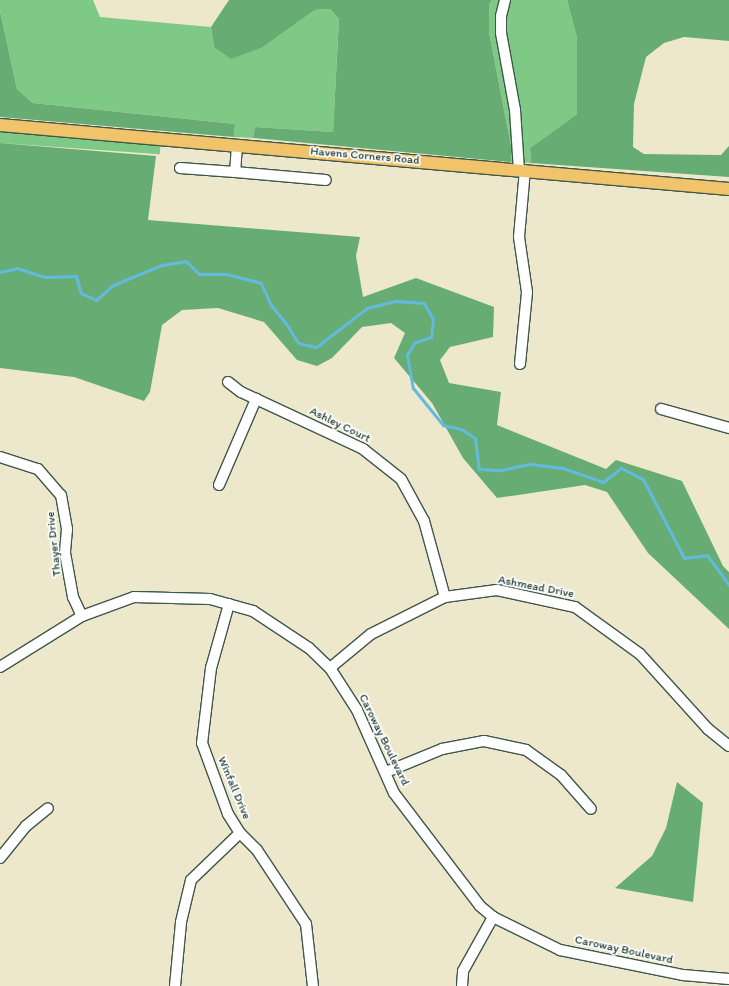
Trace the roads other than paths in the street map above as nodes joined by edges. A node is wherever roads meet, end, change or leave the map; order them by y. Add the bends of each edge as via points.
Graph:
1 (505, 0) edge
2 (0, 125) edge
3 (237, 146) junction
4 (180, 168) dead end
5 (522, 170) junction
6 (235, 172) junction
7 (326, 180) dead end
8 (729, 189) edge
9 (520, 364) dead end
10 (228, 382) dead end
11 (256, 399) junction
12 (661, 409) dead end
13 (729, 428) edge
14 (0, 457) edge
15 (219, 485) dead end
16 (445, 597) junction
17 (229, 604) junction
18 (82, 616) junction
19 (0, 667) edge
20 (330, 668) junction
21 (729, 746) edge
22 (386, 772) junction
23 (48, 808) dead end
24 (591, 809) dead end
25 (240, 833) junction
26 (0, 858) edge
27 (493, 917) junction
28 (729, 979) edge
29 (175, 986) edge
30 (314, 986) edge
31 (462, 986) edge

1 - 5 street via 501,16 501,33
2 - 3 main road, Havens Corners Road
3 - 5 main road, Havens Corners Road
3 - 6 street
4 - 6 street
5 - 8 main road, Havens Corners Road
5 - 9 street via 519,237 527,292
6 - 7 street
10 - 11 street, Ashley Court
11 - 15 street
11 - 16 street, Ashley Court via 363,449 401,479 424,521
12 - 13 street
14 - 18 street, Thayer Drive via 38,469 61,495 67,529 65,554 73,597
16 - 20 street, Ashmead Drive via 371,634
16 - 21 street, Ashmead Drive via 497,590 575,607 640,654 708,729
17 - 18 street, Caroway Boulevard via 210,599 134,597
17 - 20 street, Caroway Boulevard via 254,611 309,648
17 - 25 street, Winfall Drive via 211,668 202,743 228,814
18 - 19 street, Caroway Boulevard
20 - 22 street, Caroway Boulevard via 357,710
22 - 24 street via 442,749 484,741 526,750 561,775
22 - 27 street, Caroway Boulevard via 394,793 480,906
23 - 26 street via 26,826
25 - 29 street via 191,880 181,922
25 - 30 street, Winfall Drive via 257,850 306,924
27 - 28 street, Caroway Boulevard via 560,950 683,975
27 - 31 street via 463,971

